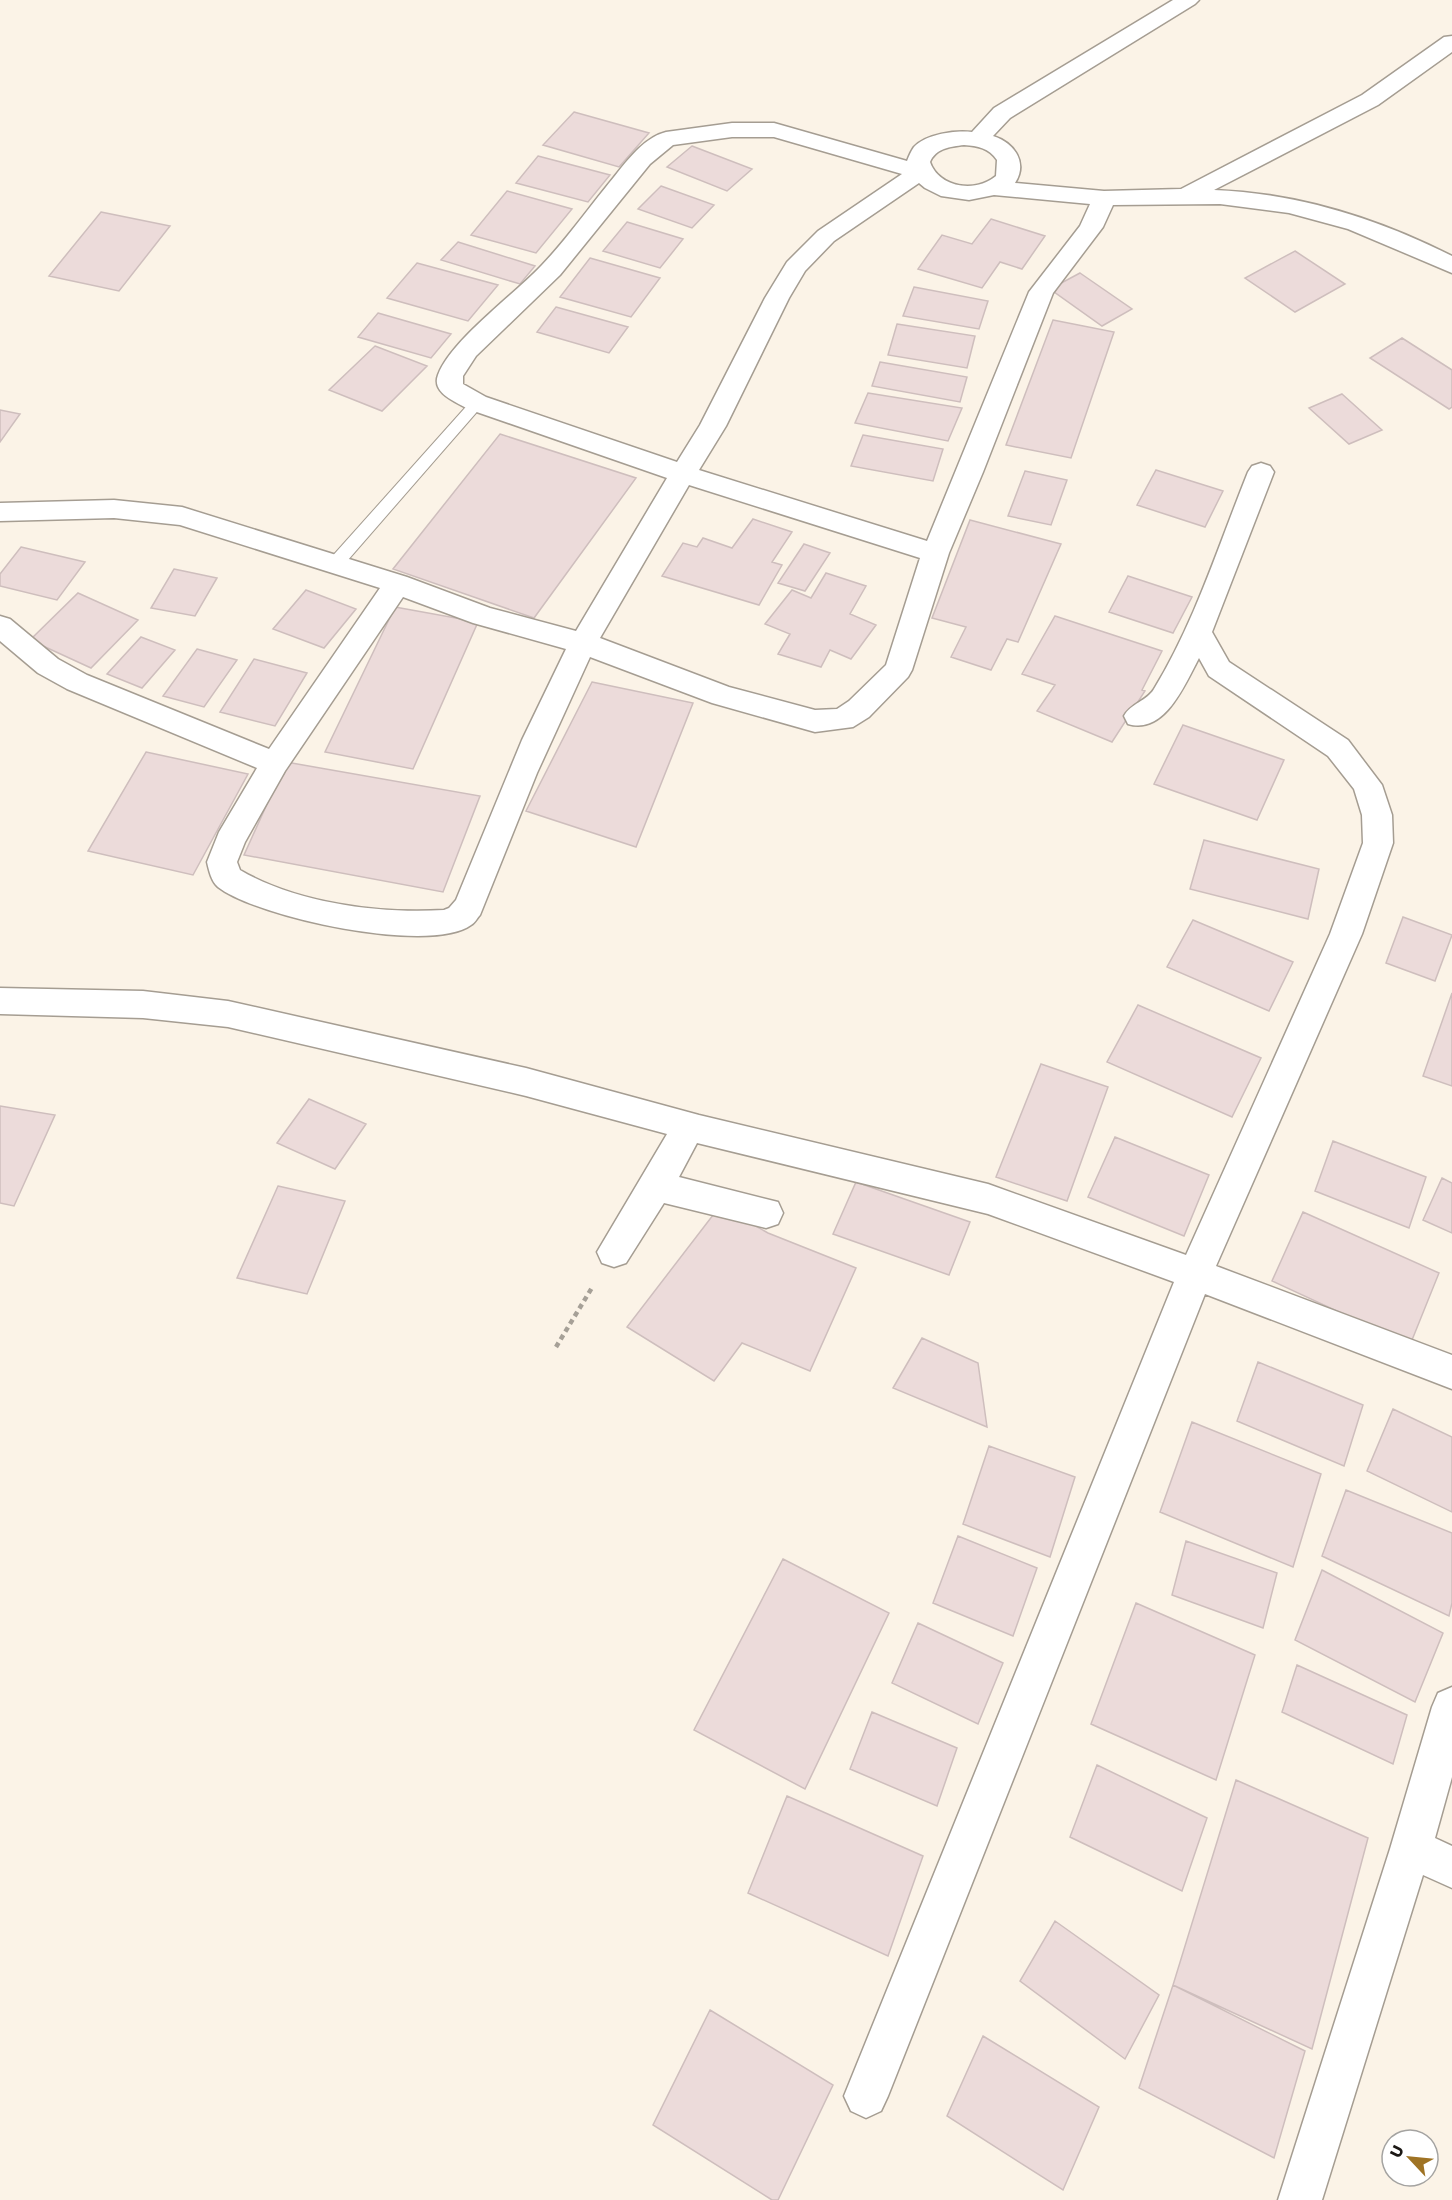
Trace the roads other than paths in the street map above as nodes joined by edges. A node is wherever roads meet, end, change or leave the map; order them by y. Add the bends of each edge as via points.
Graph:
1 (1188, 0) edge
2 (1452, 42) edge
3 (978, 139) junction
4 (920, 172) junction
5 (993, 189) junction
6 (1185, 196) junction
7 (1104, 198) junction
8 (1452, 266) edge
9 (477, 403) junction
10 (1261, 472) dead end
11 (683, 475) junction
12 (0, 512) edge
13 (935, 553) junction
14 (334, 564) junction
15 (397, 584) junction
16 (0, 626) edge
17 (1198, 632) junction
18 (583, 643) junction
19 (1138, 716) dead end
20 (275, 763) junction
21 (0, 1001) edge
22 (689, 1126) junction
23 (656, 1186) junction
24 (766, 1213) dead end
25 (614, 1252) road end
26 (1195, 1274) junction
27 (1452, 1372) edge
28 (1452, 1707) edge
29 (1411, 1849) junction
30 (1452, 1867) edge
31 (866, 2096) dead end
32 (1300, 2200) edge

1 - 3 street via 1002,113
2 - 6 street via 1370,100
3 - 4 street via 937,142 920,155
3 - 5 street via 1002,150 1012,166 1010,175
4 - 5 street via 938,187 951,191 973,193
4 - 9 street via 774,130 732,130 666,139 642,159 551,270 467,350 450,376 451,388
4 - 11 street via 825,237 796,267
5 - 7 street
6 - 7 street
6 - 8 street via 1292,206 1363,225
7 - 13 street via 1091,227 1041,292
9 - 11 street
9 - 14 lane
10 - 17 street
11 - 13 street
11 - 18 street
12 - 14 street via 148,509
13 - 18 street via 898,670 859,709 843,719 815,721 755,706
14 - 15 street
15 - 18 street via 483,616
15 - 20 street
16 - 20 street via 48,666 76,682
17 - 19 street via 1163,699
17 - 26 street via 1219,669 1338,748 1367,785 1377,814 1378,843 1346,934
18 - 20 street via 499,826 469,906 460,917 429,924 299,908 256,893 227,877 222,862 230,840
21 - 22 street via 119,1002 228,1014 526,1082
22 - 23 street
22 - 26 street via 988,1199
23 - 24 street
23 - 25 street
26 - 27 street
26 - 31 street
28 - 29 street
29 - 30 street
29 - 32 street

